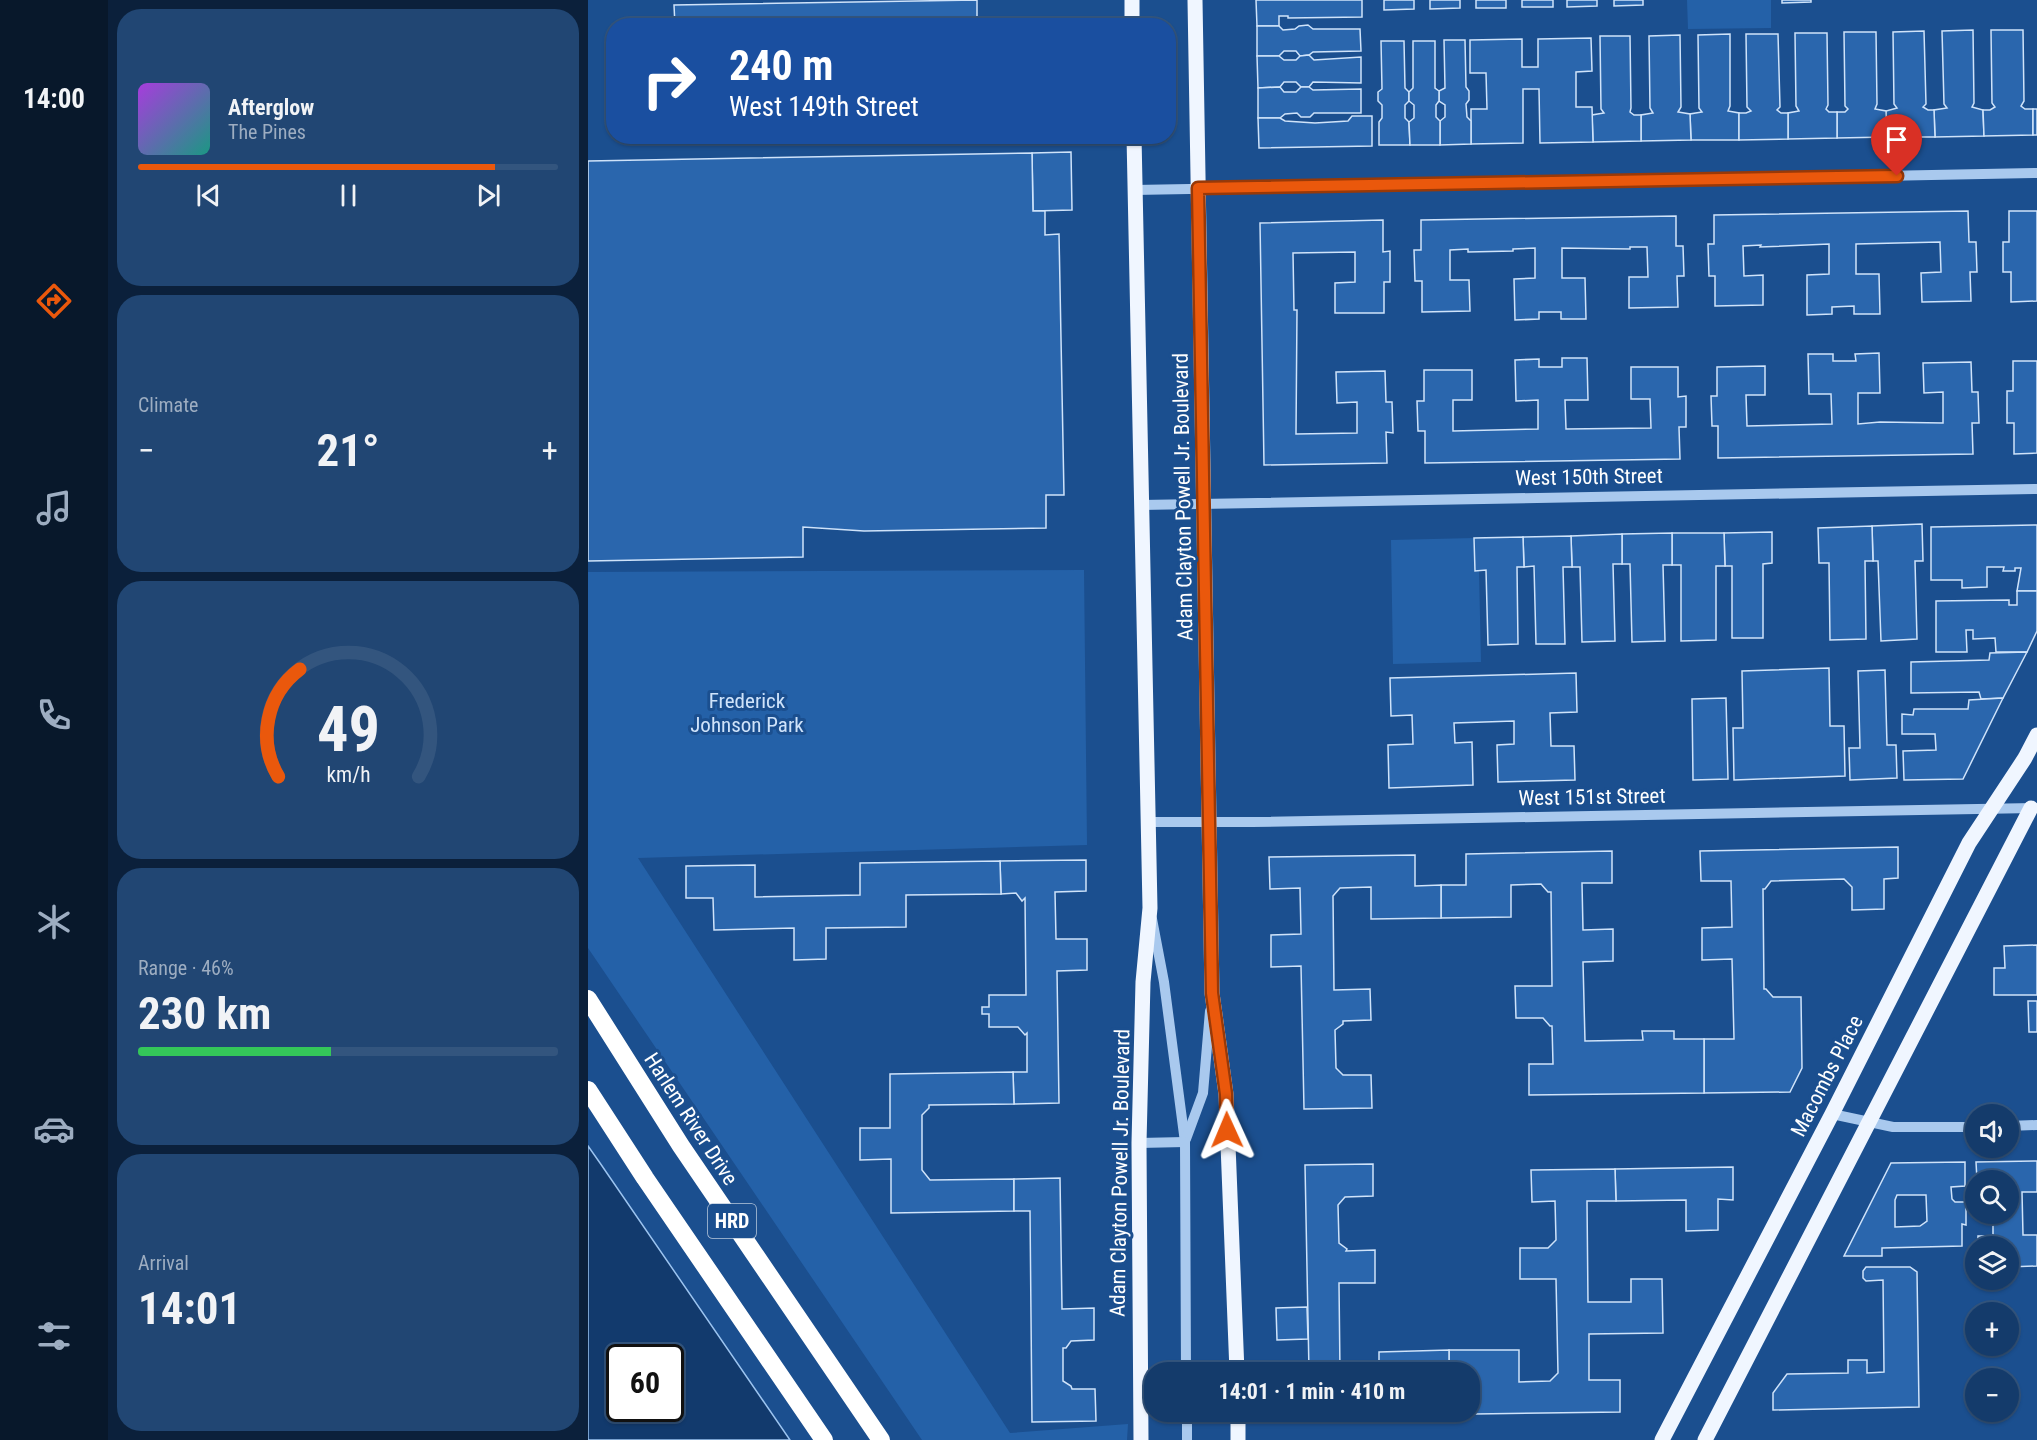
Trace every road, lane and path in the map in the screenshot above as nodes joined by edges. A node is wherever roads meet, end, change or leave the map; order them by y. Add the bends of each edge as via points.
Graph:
1 (1132, 0) edge
2 (1195, 0) edge
3 (1132, 18) edge
4 (1134, 144) edge
5 (2037, 173) edge
6 (1198, 188) junction
7 (1134, 190) junction
8 (2037, 489) edge
9 (1204, 504) junction
10 (1141, 505) junction
11 (2037, 735) edge
12 (2034, 808) edge
13 (1992, 809) junction
14 (1209, 821) junction
15 (1148, 822) junction
16 (1150, 908) junction
17 (1212, 993) junction
18 (588, 999) edge
19 (588, 1090) edge
20 (1832, 1114) junction
21 (1870, 1123) junction
22 (2037, 1125) edge
23 (2019, 1126) edge
24 (1965, 1127) edge
25 (1185, 1142) junction
26 (1139, 1143) junction
27 (1186, 1362) edge
28 (1237, 1362) edge
29 (1186, 1422) edge
30 (1238, 1422) edge
31 (824, 1440) edge
32 (881, 1440) edge
33 (1141, 1440) edge
34 (1187, 1440) edge
35 (1238, 1440) edge
36 (1662, 1440) edge
37 (1705, 1440) edge

1 - 3 main road
2 - 6 main road, Adam Clayton Powell Jr. Boulevard
4 - 7 main road, Adam Clayton Powell Jr. Boulevard
5 - 6 street
6 - 7 street
6 - 9 main road, Adam Clayton Powell Jr. Boulevard
7 - 10 main road, Adam Clayton Powell Jr. Boulevard
8 - 9 street, West 150th Street
9 - 10 street, West 150th Street
9 - 14 main road, Adam Clayton Powell Jr. Boulevard
10 - 15 main road, Adam Clayton Powell Jr. Boulevard
11 - 13 main road, Macombs Place
12 - 13 street, West 151st Street
12 - 21 main road
13 - 14 street, West 151st Street
13 - 20 main road, Macombs Place via 1969,843
14 - 15 street, West 151st Street
14 - 17 main road, Adam Clayton Powell Jr. Boulevard
15 - 16 main road, Adam Clayton Powell Jr. Boulevard
16 - 25 street, Adam Clayton Powell Jr. Boulevard
16 - 26 main road, Adam Clayton Powell Jr. Boulevard via 1143,982
17 - 25 street, Adam Clayton Powell Jr. Boulevard via 1203,1093
17 - 28 main road, Adam Clayton Powell Jr. Boulevard via 1226,1094
18 - 32 highway, Harlem River Drive / HRD via 681,1146
19 - 31 highway, HRD
20 - 21 street
20 - 36 main road, Macombs Place
21 - 24 street via 1893,1127
21 - 37 main road
22 - 23 street
25 - 26 street
25 - 27 street, Adam Clayton Powell Jr. Boulevard
26 - 33 main road, Adam Clayton Powell Jr. Boulevard
29 - 34 street
30 - 35 main road

